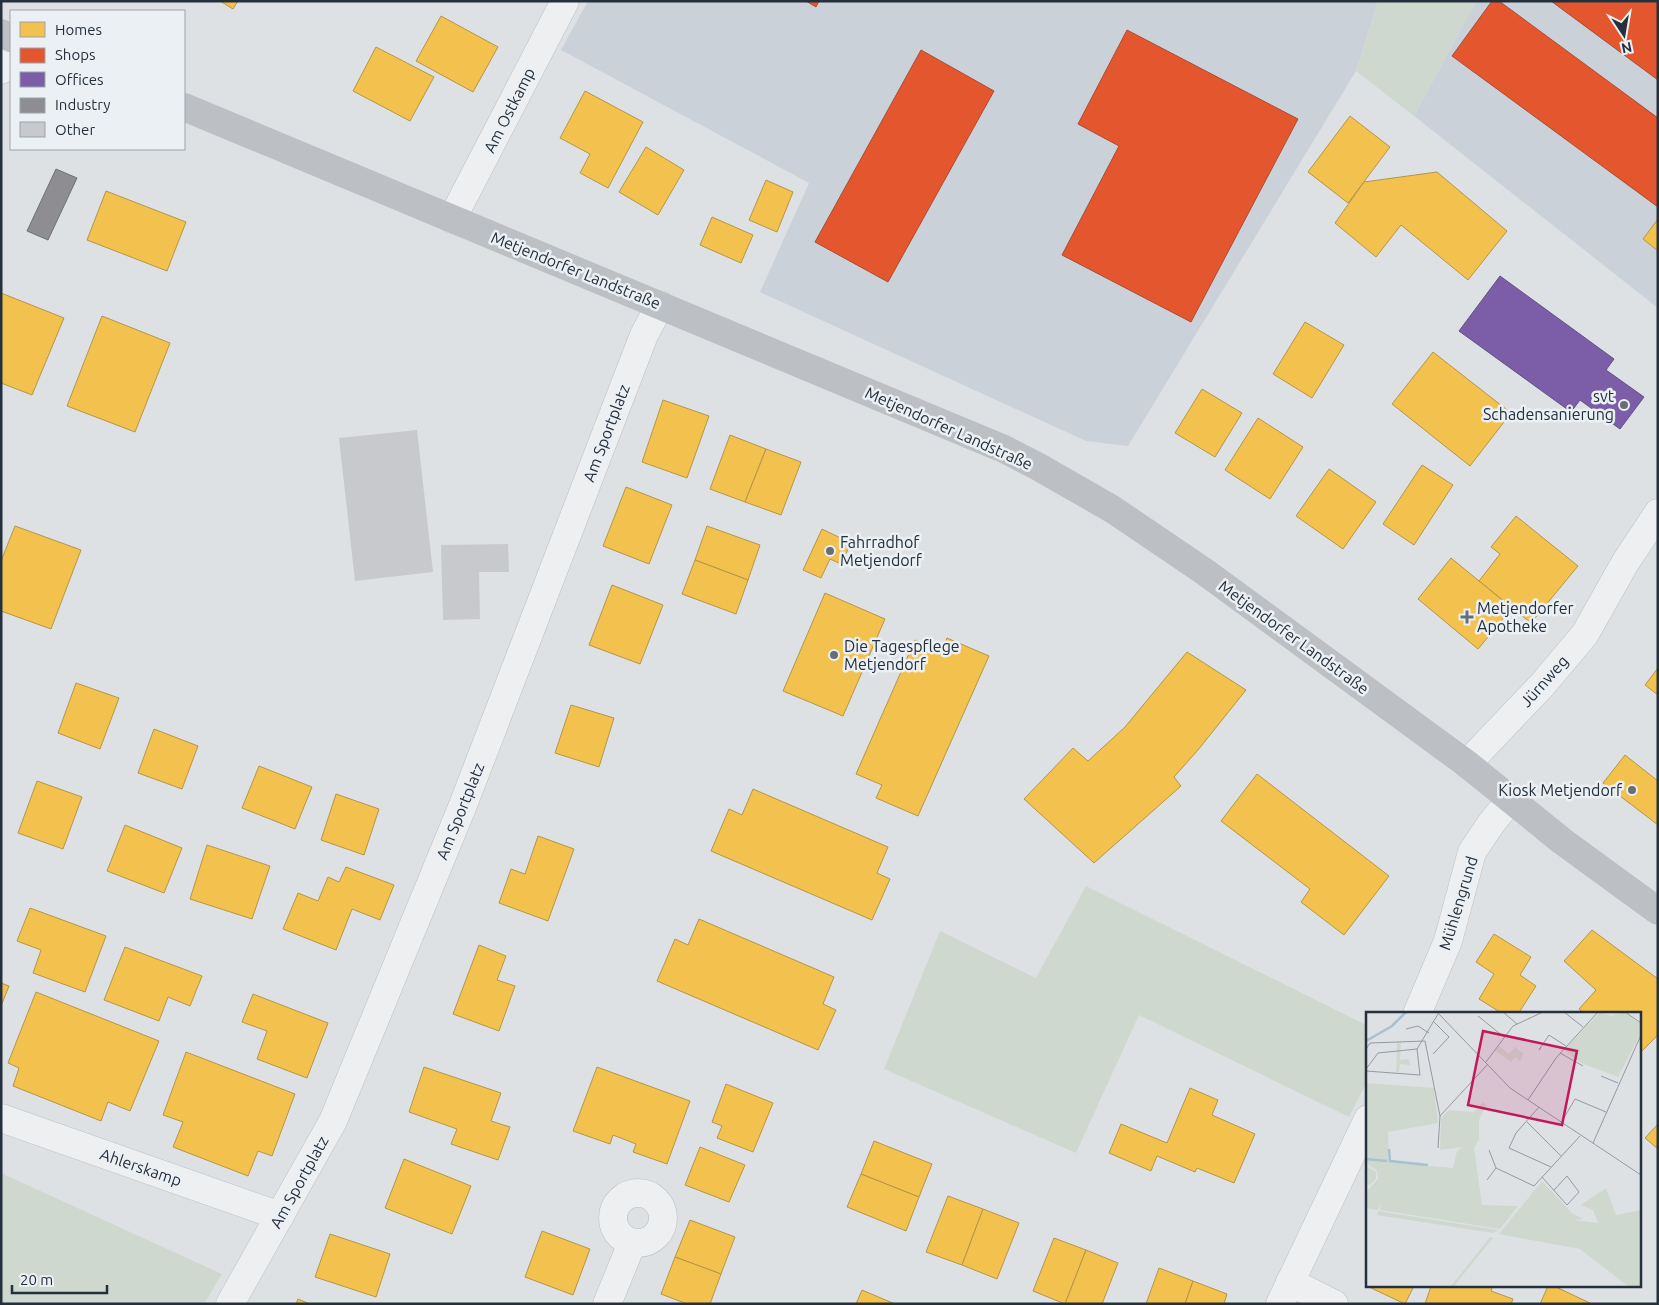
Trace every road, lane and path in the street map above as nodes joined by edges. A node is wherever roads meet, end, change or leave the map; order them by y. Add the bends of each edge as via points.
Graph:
1 (565, 1) edge
2 (10, 48) edge
3 (1, 70) edge
4 (185, 107) edge
5 (452, 219) junction
6 (660, 304) junction
7 (1658, 513) edge
8 (1467, 764) junction
9 (1510, 800) junction
10 (1658, 911) edge
11 (1418, 1012) edge
12 (1, 1118) edge
13 (1366, 1123) edge
14 (280, 1216) junction
15 (632, 1243) dead end
16 (1285, 1293) edge
17 (230, 1304) edge
18 (607, 1304) edge
19 (1334, 1304) edge

1 - 5 street, Am Ostkamp
2 - 3 street
4 - 5 main road, Metjendorfer Landstraße
5 - 6 main road, Metjendorfer Landstraße
6 - 8 main road, Metjendorfer Landstraße via 1004,449 1045,470 1112,509 1205,572
6 - 14 street, Am Sportplatz via 644,336 463,805 333,1121
7 - 8 street, Jürnweg via 1585,634 1543,684
8 - 9 main road, Metjendorfer Landstraße
9 - 10 main road, Metjendorfer Landstraße
9 - 11 street, Mühlengrund via 1472,852 1448,941
12 - 14 street, Ahlerskamp
13 - 16 street
14 - 17 street, Am Sportplatz
15 - 18 street
16 - 19 street

